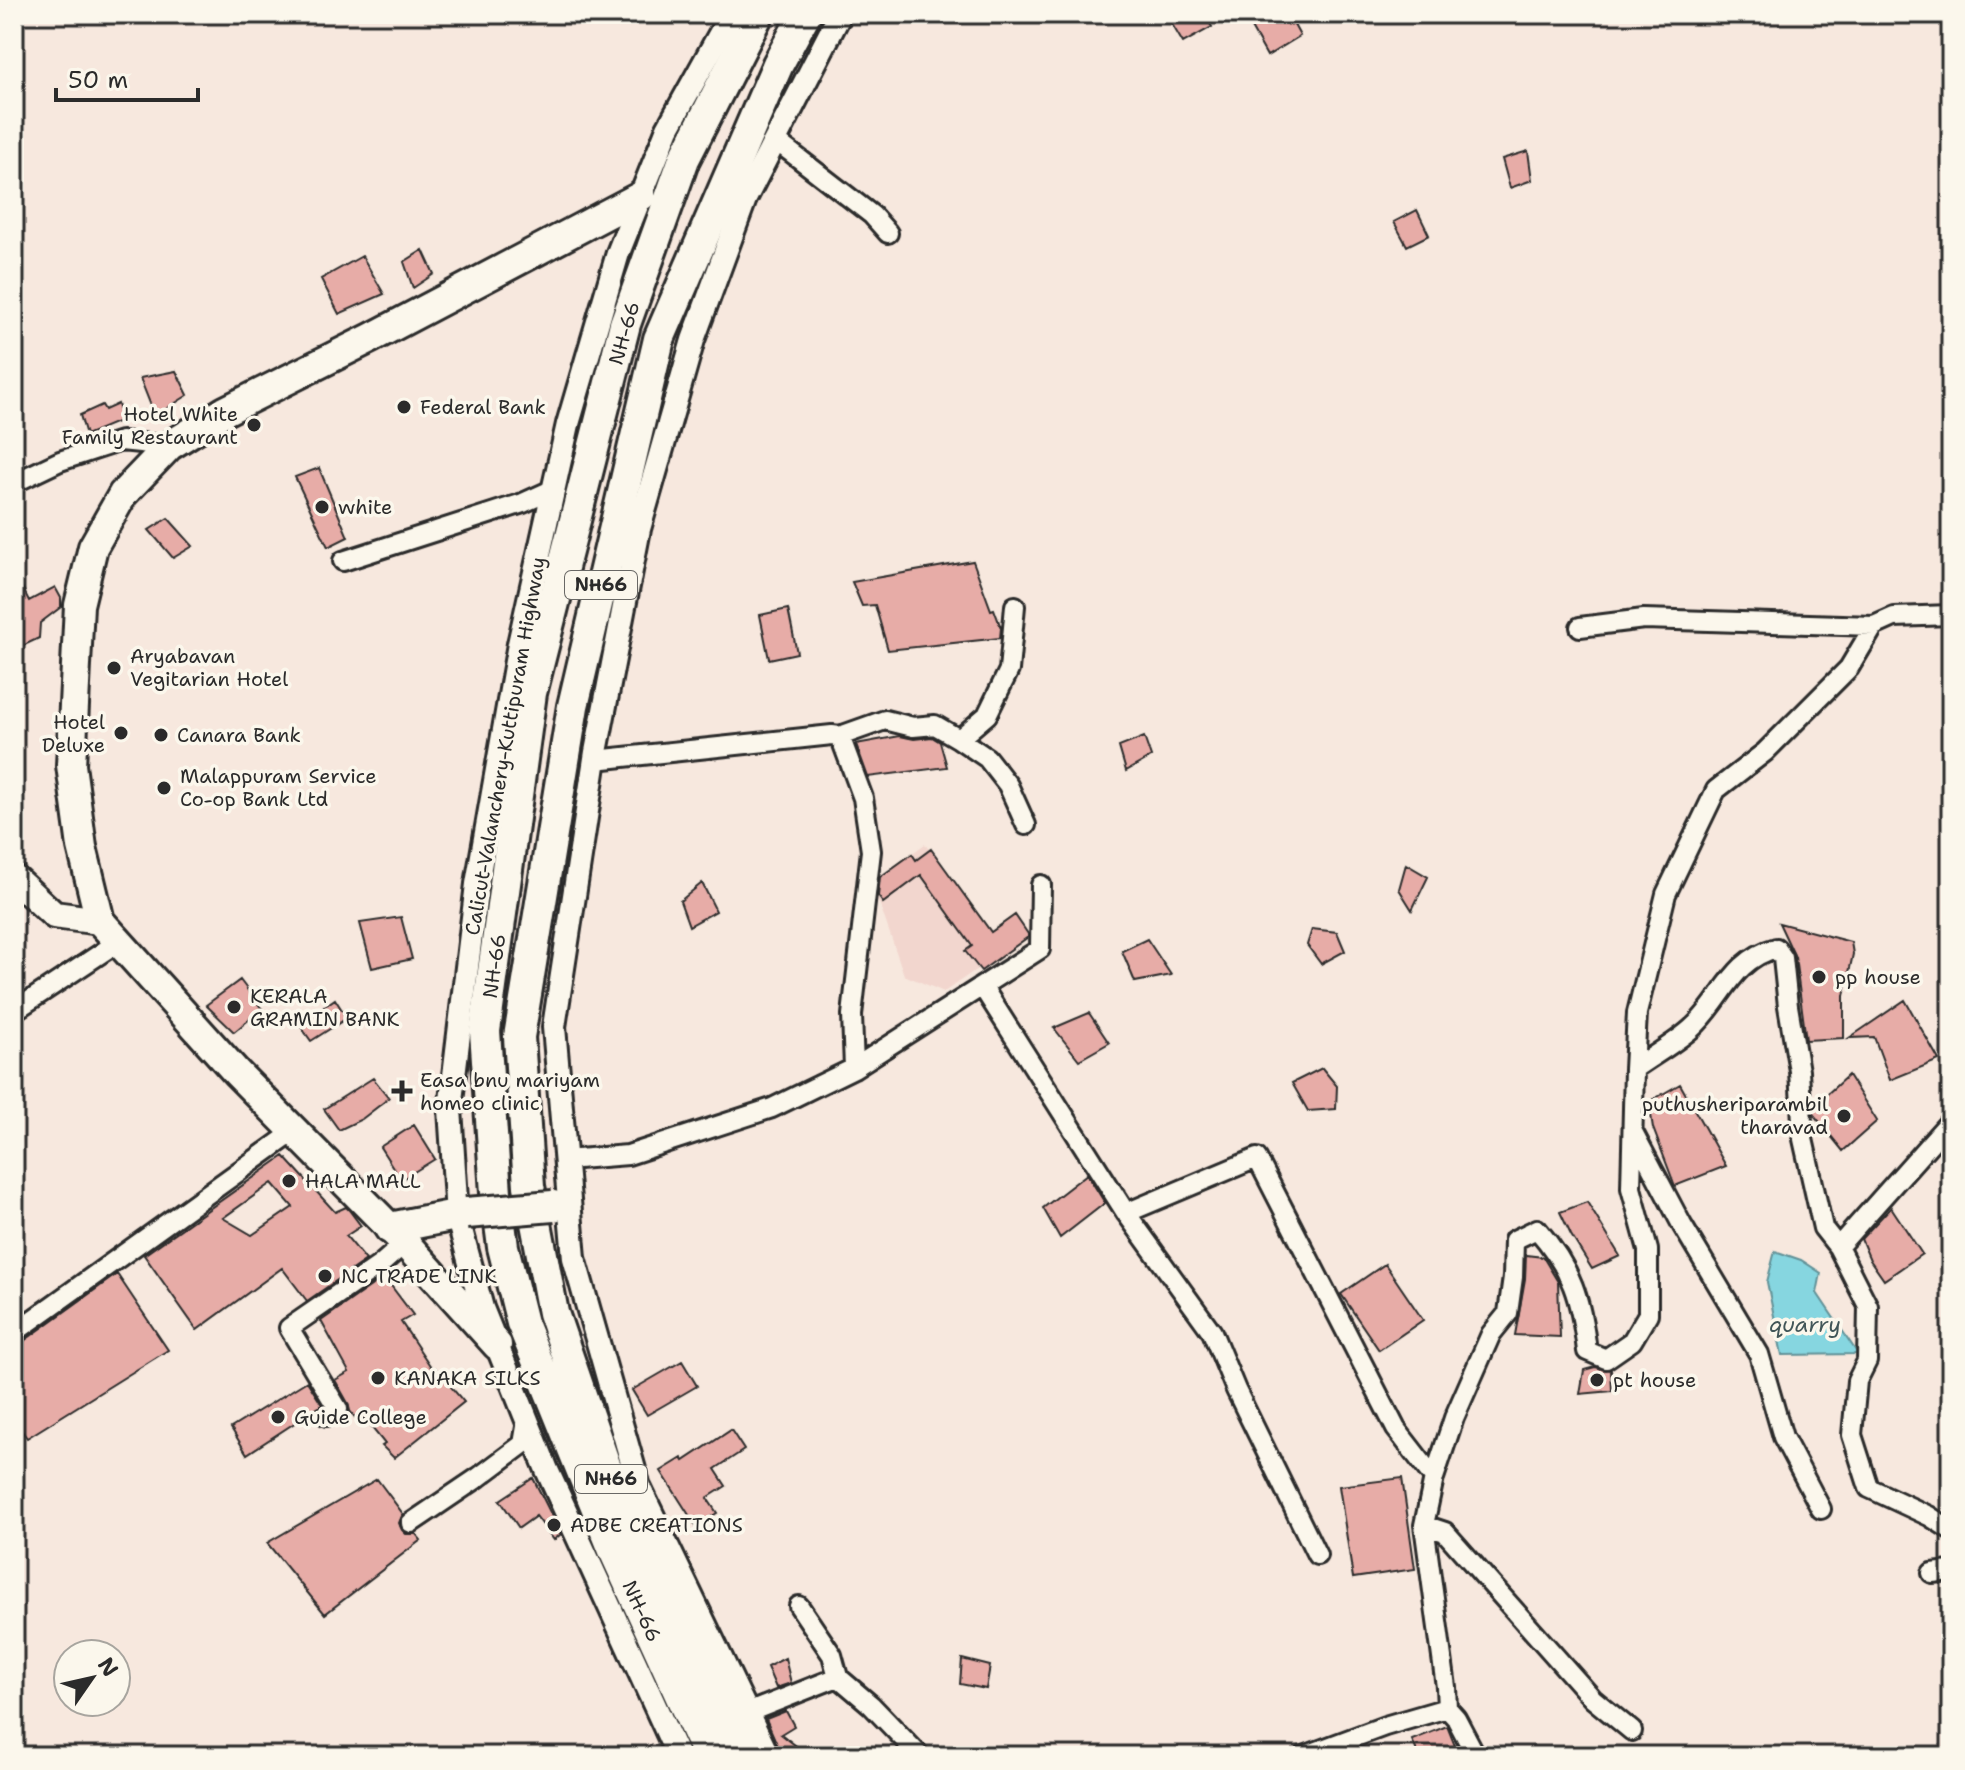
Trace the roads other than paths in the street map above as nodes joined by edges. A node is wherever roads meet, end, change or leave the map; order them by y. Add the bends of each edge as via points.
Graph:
1 (731, 14) edge
2 (758, 14) edge
3 (805, 14) edge
4 (840, 14) edge
5 (775, 140) junction
6 (641, 196) junction
7 (888, 233) dead end
8 (169, 446) junction
9 (14, 483) edge
10 (554, 489) junction
11 (343, 561) dead end
12 (1015, 606) dead end
13 (1951, 615) edge
14 (1874, 626) junction
15 (1580, 627) dead end
16 (840, 736) junction
17 (959, 739) junction
18 (595, 760) junction
19 (1026, 825) dead end
20 (1041, 885) dead end
21 (18, 888) edge
22 (109, 932) junction
23 (982, 986) junction
24 (14, 1011) edge
25 (854, 1068) junction
26 (1634, 1069) junction
27 (1951, 1120) edge
28 (1631, 1129) junction
29 (295, 1131) junction
30 (565, 1160) junction
31 (561, 1205) junction
32 (1126, 1213) junction
33 (461, 1214) junction
34 (398, 1236) junction
35 (1838, 1247) junction
36 (14, 1333) edge
37 (497, 1345) junction
38 (327, 1416) dead end
39 (527, 1421) junction
40 (1434, 1478) junction
41 (1821, 1509) dead end
42 (411, 1523) dead end
43 (1424, 1525) junction
44 (1951, 1530) edge
45 (1317, 1555) dead end
46 (1951, 1571) edge
47 (1932, 1573) dead end
48 (799, 1606) dead end
49 (838, 1677) junction
50 (1447, 1708) junction
51 (747, 1713) junction
52 (1632, 1731) dead end
53 (678, 1756) edge
54 (708, 1756) edge
55 (740, 1756) edge
56 (768, 1756) edge
57 (920, 1756) edge
58 (1304, 1756) edge
59 (1476, 1756) edge

1 - 6 street, Calicut-Valanchery-Kuttipuram Highway / NH66 via 668,128
2 - 54 highway, NH-66 via 684,159 625,324 531,693 485,1031 496,1193 522,1323 613,1548
3 - 55 highway, NH66 / NH66 via 778,64 659,339 573,706 519,1037 529,1186 553,1313 605,1465
4 - 5 street, NH66
5 - 7 street
5 - 18 street, NH66 via 745,199 693,340 639,529
6 - 8 main road via 225,411
6 - 10 street, Calicut-Valanchery-Kuttipuram Highway / NH66 via 618,253
8 - 9 street via 121,441
8 - 22 main road via 123,494 93,547 79,605 71,765 82,847
10 - 11 street
10 - 33 street, Calicut-Valanchery-Kuttipuram Highway / NH66 via 519,644 477,884 450,1109
12 - 17 street via 1009,670 987,715
13 - 14 street via 1894,617
14 - 15 street via 1644,619
14 - 26 street via 1849,668 1765,752 1716,790 1666,894 1637,1013
16 - 17 street via 885,720 913,727 935,725
16 - 18 street
16 - 25 street via 863,798 871,851 852,1015
17 - 19 street via 987,758 1008,785
18 - 30 street, NH66 via 554,1027
20 - 23 street via 1040,949
21 - 22 main road via 54,915
22 - 24 street
22 - 29 main road
23 - 25 street
23 - 32 street
25 - 30 street via 772,1108 628,1155
26 - 28 street
26 - 35 street via 1692,1028 1737,969 1758,953 1776,948 1783,958 1799,1071 1803,1139 1823,1228
27 - 35 street
28 - 40 street via 1631,1188 1648,1250 1648,1314 1632,1341 1606,1359 1587,1351 1582,1309 1565,1268 1537,1229 1514,1240 1508,1313 1491,1334
28 - 41 street via 1759,1354 1783,1437
29 - 34 main road
29 - 36 street
30 - 31 street, NH66
31 - 33 highway, bridge
31 - 51 street, NH66 via 639,1487
32 - 40 street via 1257,1158 1396,1429
32 - 45 street via 1212,1332
33 - 34 highway
33 - 37 street, Calicut-Valanchery-Kuttipuram Highway / NH66 via 482,1308
34 - 37 main road
34 - 38 street via 380,1265 289,1328 338,1409
35 - 44 street via 1868,1306 1867,1361 1857,1381 1852,1435 1869,1488
37 - 39 street, Calicut-Valanchery-Kuttipuram Highway / NH66
39 - 42 street via 523,1444
39 - 53 street, Calicut-Valanchery-Kuttipuram Highway / NH66
40 - 43 street
43 - 50 street
43 - 52 street via 1445,1532 1593,1699
46 - 47 street
48 - 49 street via 832,1655
49 - 51 street
49 - 57 street
50 - 58 street
50 - 59 street
51 - 56 street, NH66

